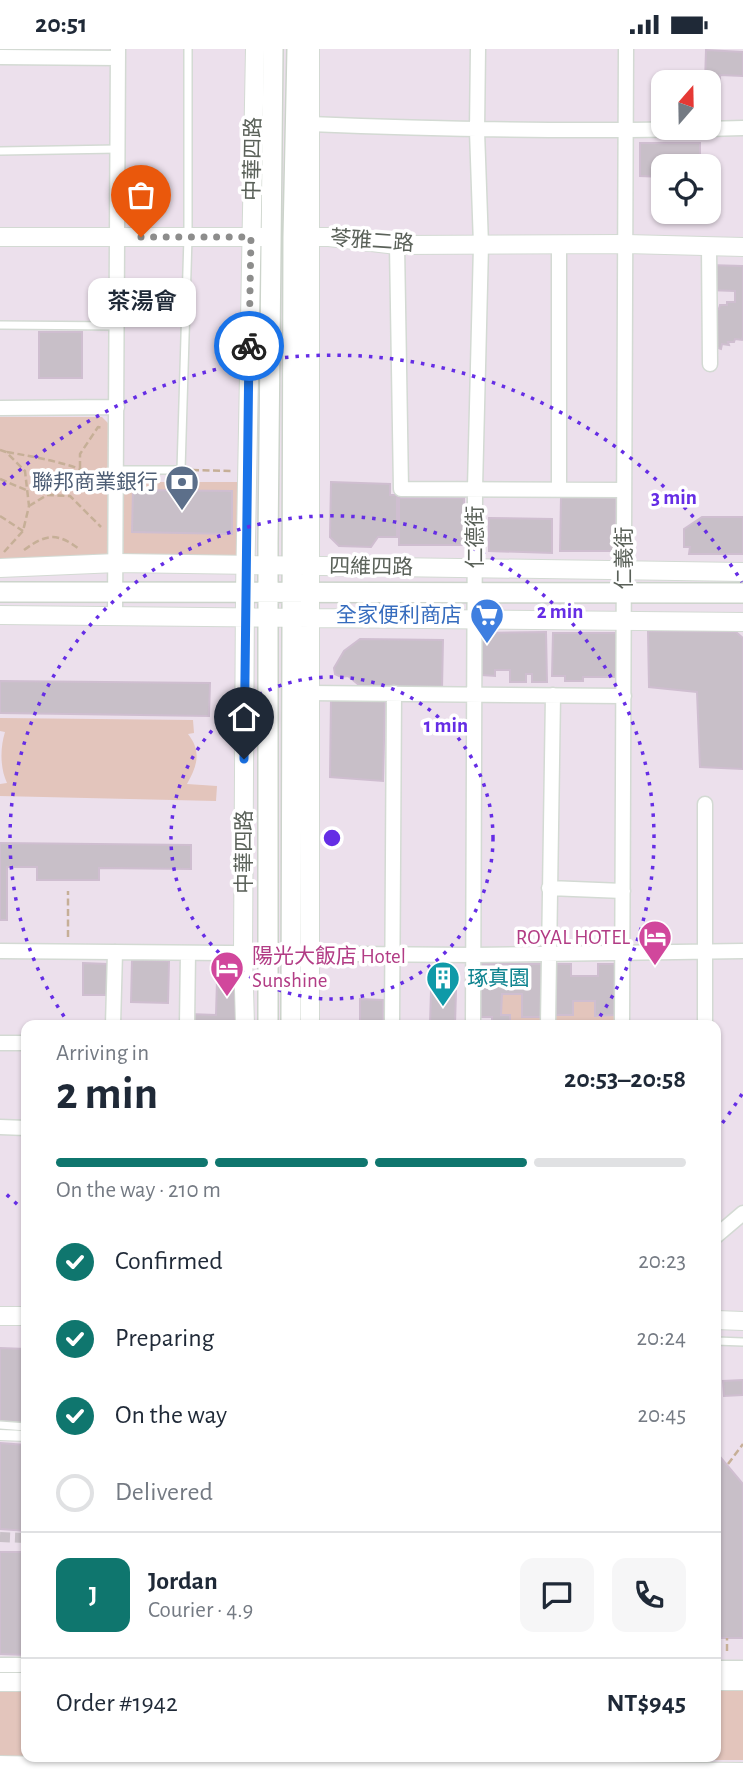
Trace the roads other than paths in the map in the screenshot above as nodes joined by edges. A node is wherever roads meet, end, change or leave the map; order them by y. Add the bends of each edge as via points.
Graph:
1 (188, 49) edge
2 (255, 49) edge
3 (273, 49) edge
4 (297, 49) edge
5 (310, 49) edge
6 (478, 49) edge
7 (626, 49) edge
8 (118, 53) edge
9 (0, 57) edge
10 (310, 124) junction
11 (743, 128) edge
12 (477, 131) junction
13 (626, 131) junction
14 (118, 149) junction
15 (0, 151) edge
16 (0, 237) edge
17 (118, 237) junction
18 (188, 237) junction
19 (261, 237) junction
20 (301, 237) junction
21 (625, 244) junction
22 (397, 245) junction
23 (481, 245) junction
24 (559, 245) junction
25 (709, 246) junction
26 (743, 247) edge
27 (0, 325) edge
28 (117, 326) junction
29 (710, 364) dead end
30 (117, 407) junction
31 (0, 408) edge
32 (110, 474) junction
33 (475, 488) junction
34 (559, 488) junction
35 (624, 490) junction
36 (1, 561) edge
37 (117, 563) junction
38 (246, 565) junction
39 (268, 565) junction
40 (301, 565) junction
41 (475, 569) junction
42 (624, 571) junction
43 (743, 572) edge
44 (0, 591) edge
45 (475, 591) junction
46 (116, 592) junction
47 (245, 592) junction
48 (267, 592) junction
49 (300, 593) junction
50 (743, 593) edge
51 (624, 594) junction
52 (0, 615) edge
53 (116, 616) junction
54 (245, 617) junction
55 (267, 617) junction
56 (300, 617) junction
57 (475, 618) junction
58 (624, 622) junction
59 (743, 622) edge
60 (309, 693) junction
61 (394, 693) junction
62 (474, 695) junction
63 (554, 695) junction
64 (624, 696) junction
65 (705, 804) dead end
66 (549, 888) junction
67 (622, 891) junction
68 (0, 951) edge
69 (743, 951) edge
70 (115, 953) junction
71 (188, 953) junction
72 (549, 953) junction
73 (706, 953) junction
74 (243, 954) junction
75 (267, 954) junction
76 (299, 954) junction
77 (391, 954) junction
78 (622, 954) junction
79 (473, 955) junction
80 (113, 1020) edge
81 (187, 1020) edge
82 (246, 1020) edge
83 (268, 1020) edge
84 (292, 1020) edge
85 (309, 1020) edge
86 (392, 1020) edge
87 (473, 1020) edge
88 (548, 1020) edge
89 (622, 1020) edge
90 (705, 1020) edge
91 (0, 1043) edge
92 (21, 1043) edge
93 (0, 1127) edge
94 (21, 1128) edge
95 (743, 1213) edge
96 (721, 1232) edge
97 (0, 1316) edge
98 (21, 1316) edge
99 (721, 1320) edge
100 (743, 1321) edge
101 (721, 1341) edge
102 (743, 1342) edge
103 (0, 1425) edge
104 (21, 1427) edge
105 (0, 1435) edge
106 (21, 1436) edge
107 (0, 1665) edge
108 (21, 1665) edge
109 (721, 1668) edge
110 (743, 1668) edge
111 (721, 1681) edge
112 (743, 1681) edge
113 (0, 1682) edge
114 (21, 1682) edge
115 (0, 1765) edge
116 (259, 1769) edge
117 (294, 1769) edge
118 (743, 1772) edge
119 (541, 1778) edge
120 (0, 1779) edge
121 (743, 1781) edge

1 - 18 lane
2 - 19 street, 中華四路
3 - 19 main road, 中華四路
4 - 20 main road, 中華四路
5 - 10 street, 中華四路
6 - 12 street, 仁德街
7 - 13 street, 仁義街
8 - 9 street
8 - 14 street
10 - 12 street
10 - 20 street, 中華四路
11 - 13 street
12 - 13 street
12 - 23 street, 仁德街
13 - 21 street, 仁義街
14 - 15 lane
14 - 17 street
16 - 17 street, 苓雅二路
17 - 18 street, 苓雅二路
17 - 28 street
18 - 19 street, 苓雅二路
18 - 32 lane via 181,470
19 - 20 street, 苓雅二路
19 - 38 street, 中華四路
19 - 39 main road, 中華四路
20 - 22 street, 苓雅二路
20 - 40 main road, 中華四路
21 - 24 street, 苓雅二路
21 - 25 street, 苓雅二路
21 - 35 street, 仁義街
22 - 23 street, 苓雅二路
22 - 33 street via 401,489
23 - 24 street, 苓雅二路
23 - 33 street, 仁德街
24 - 34 street
25 - 26 street, 苓雅二路
25 - 29 street
27 - 28 lane
28 - 30 street
30 - 31 street
30 - 32 street
32 - 37 street
33 - 34 street
33 - 41 street, 仁德街
34 - 35 street
35 - 42 street, 仁義街
36 - 37 street, 四維四路
37 - 38 street, 四維四路
37 - 46 street
38 - 39 street, 四維四路
38 - 47 street, 中華四路
39 - 40 street, 四維四路
39 - 48 main road, 中華四路
40 - 41 street, 四維四路
40 - 49 main road, 中華四路
41 - 42 street, 四維四路
41 - 45 street, 仁德街
42 - 43 street, 四維四路
42 - 51 street, 仁義街
44 - 46 main road, 四維四路
45 - 49 main road, 四維四路
45 - 51 main road, 四維四路
45 - 57 street, 仁德街
46 - 47 main road, 四維四路
46 - 53 street
47 - 48 main road, 四維四路
47 - 54 street, 中華四路
48 - 49 main road, 四維四路
48 - 55 main road, 中華四路
49 - 56 main road, 中華四路
50 - 51 main road, 四維四路
51 - 58 street, 仁義街
52 - 53 street
53 - 54 street
54 - 55 street
54 - 74 street, 中華四路
55 - 56 street
55 - 75 main road, 中華四路
56 - 57 street
56 - 60 street, 中華四路
56 - 76 main road, 中華四路
57 - 58 street
57 - 62 street, 仁德街
58 - 59 street
58 - 64 street, 仁義街
60 - 61 street
60 - 76 street, 中華四路
61 - 62 street
61 - 77 street
62 - 63 street
62 - 79 street, 仁德街
63 - 64 street
63 - 66 street
64 - 67 street, 仁義街
65 - 73 street
66 - 67 street
66 - 72 street
67 - 78 street, 仁義街
68 - 70 street
69 - 73 street
70 - 71 street
70 - 80 street
71 - 74 street
71 - 81 street
72 - 78 street
72 - 79 street
72 - 88 street
73 - 78 street
73 - 90 street
74 - 75 street
74 - 82 street, 中華四路
75 - 76 street
75 - 83 main road, 中華四路
76 - 77 street
76 - 84 main road, 中華四路
76 - 85 street, 中華四路
77 - 79 street
77 - 86 street
78 - 89 street, 仁義街
79 - 87 street, 仁德街
91 - 92 street
93 - 94 street
95 - 96 street
97 - 98 street
99 - 100 street
101 - 102 lane
103 - 104 lane
105 - 106 street
107 - 108 street
109 - 110 street
111 - 112 street
113 - 114 street
115 - 116 street
116 - 117 street
116 - 120 street
117 - 119 street
118 - 119 street
119 - 121 street

